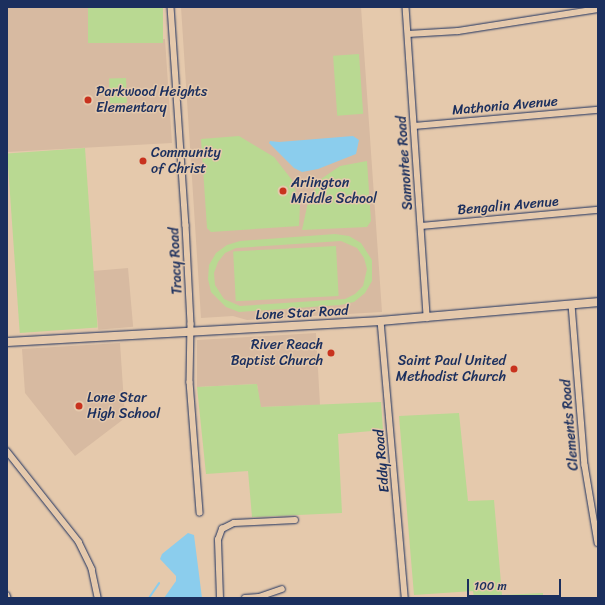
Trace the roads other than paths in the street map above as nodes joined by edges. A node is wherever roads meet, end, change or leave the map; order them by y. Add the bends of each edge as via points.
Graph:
1 (171, 7) edge
2 (406, 7) edge
3 (598, 10) edge
4 (408, 34) junction
5 (598, 110) edge
6 (414, 126) junction
7 (598, 210) edge
8 (421, 226) junction
9 (598, 302) edge
10 (572, 305) junction
11 (427, 318) junction
12 (381, 321) junction
13 (191, 332) junction
14 (7, 342) edge
15 (7, 451) edge
16 (200, 513) dead end
17 (295, 520) dead end
18 (598, 543) edge
19 (282, 589) dead end
20 (7, 595) edge
21 (8, 598) edge
22 (98, 598) edge
23 (220, 598) edge
24 (245, 598) edge
25 (405, 598) edge

1 - 13 street, Tracy Road
2 - 4 street, Samontee Road
3 - 4 street via 458,31
4 - 6 street, Samontee Road
5 - 6 street, Mathonia Avenue
6 - 8 street, Samontee Road
7 - 8 street, Bengalin Avenue
8 - 11 street, Samontee Road
9 - 10 street, Lone Star Road
10 - 11 street, Lone Star Road
10 - 18 street, Clements Road via 585,465
11 - 12 street, Lone Star Road
12 - 13 street, Lone Star Road
12 - 25 street, Eddy Road
13 - 14 street, Lone Star Road
13 - 16 street, Tracy Road via 190,382
15 - 22 street via 80,542 92,569
17 - 23 street via 234,523 222,529 218,540
19 - 24 street via 259,597
20 - 21 street

